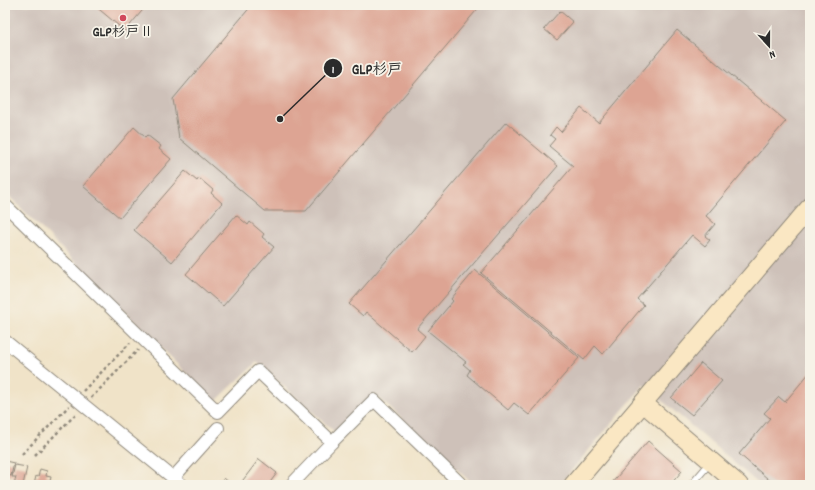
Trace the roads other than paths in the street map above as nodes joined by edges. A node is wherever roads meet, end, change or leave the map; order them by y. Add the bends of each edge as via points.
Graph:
1 (5, 205) edge
2 (810, 207) edge
3 (5, 341) edge
4 (643, 403) junction
5 (218, 428) dead end
6 (332, 442) junction
7 (711, 461) junction
8 (177, 481) edge
9 (291, 485) edge
10 (462, 485) edge
11 (573, 485) edge
12 (691, 485) edge
13 (739, 485) edge

1 - 6 street via 218,412 258,371
2 - 4 street
3 - 8 street
4 - 7 street
4 - 11 street
5 - 8 street
6 - 9 street
6 - 10 street via 374,400
7 - 12 lane
7 - 13 street

